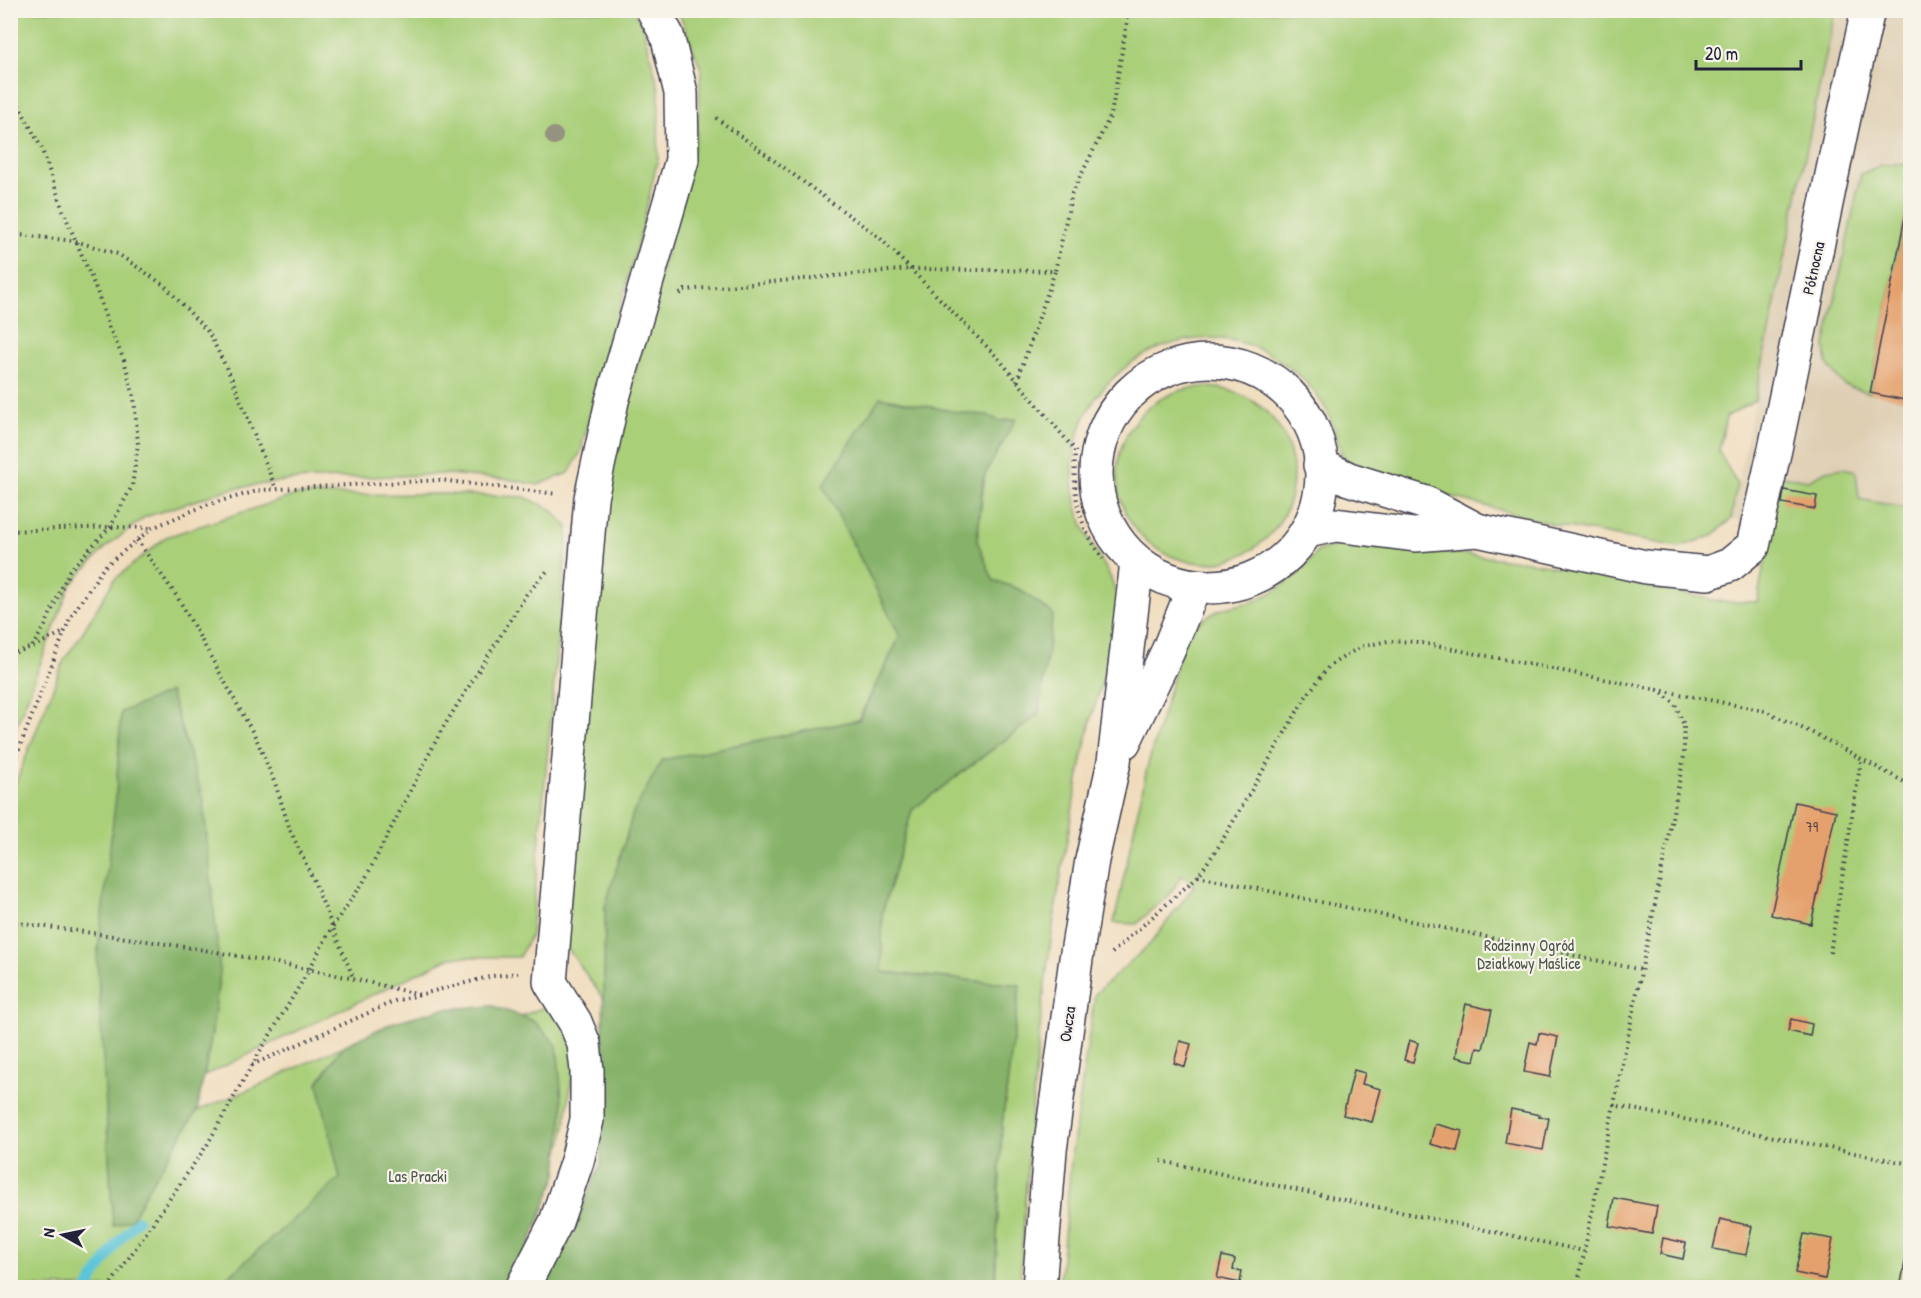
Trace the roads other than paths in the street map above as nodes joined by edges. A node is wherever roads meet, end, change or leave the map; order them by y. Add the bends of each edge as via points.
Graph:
1 (653, 10) edge
2 (1868, 10) edge
3 (1320, 465) junction
4 (1477, 530) junction
5 (1307, 531) junction
6 (1121, 562) junction
7 (1194, 587) junction
8 (1114, 762) junction
9 (522, 1287) edge
10 (1039, 1287) edge

1 - 9 street via 667,35 681,93 682,160 612,401 589,513 550,982 584,1044 587,1120 556,1222
2 - 4 street, Północna via 1753,546 1730,565 1708,573 1646,567
3 - 4 street via 1349,479 1426,503
3 - 5 street via 1320,498
3 - 6 street via 1313,426 1292,396 1263,373 1228,361 1191,361 1156,373 1126,395 1106,426 1096,462 1098,500
4 - 5 street via 1414,535 1335,525
5 - 7 street via 1287,557 1259,576 1227,586
6 - 7 street
6 - 8 street, Owcza
7 - 8 street, Owcza
8 - 10 street, Owcza via 1092,860 1076,959 1050,1150

